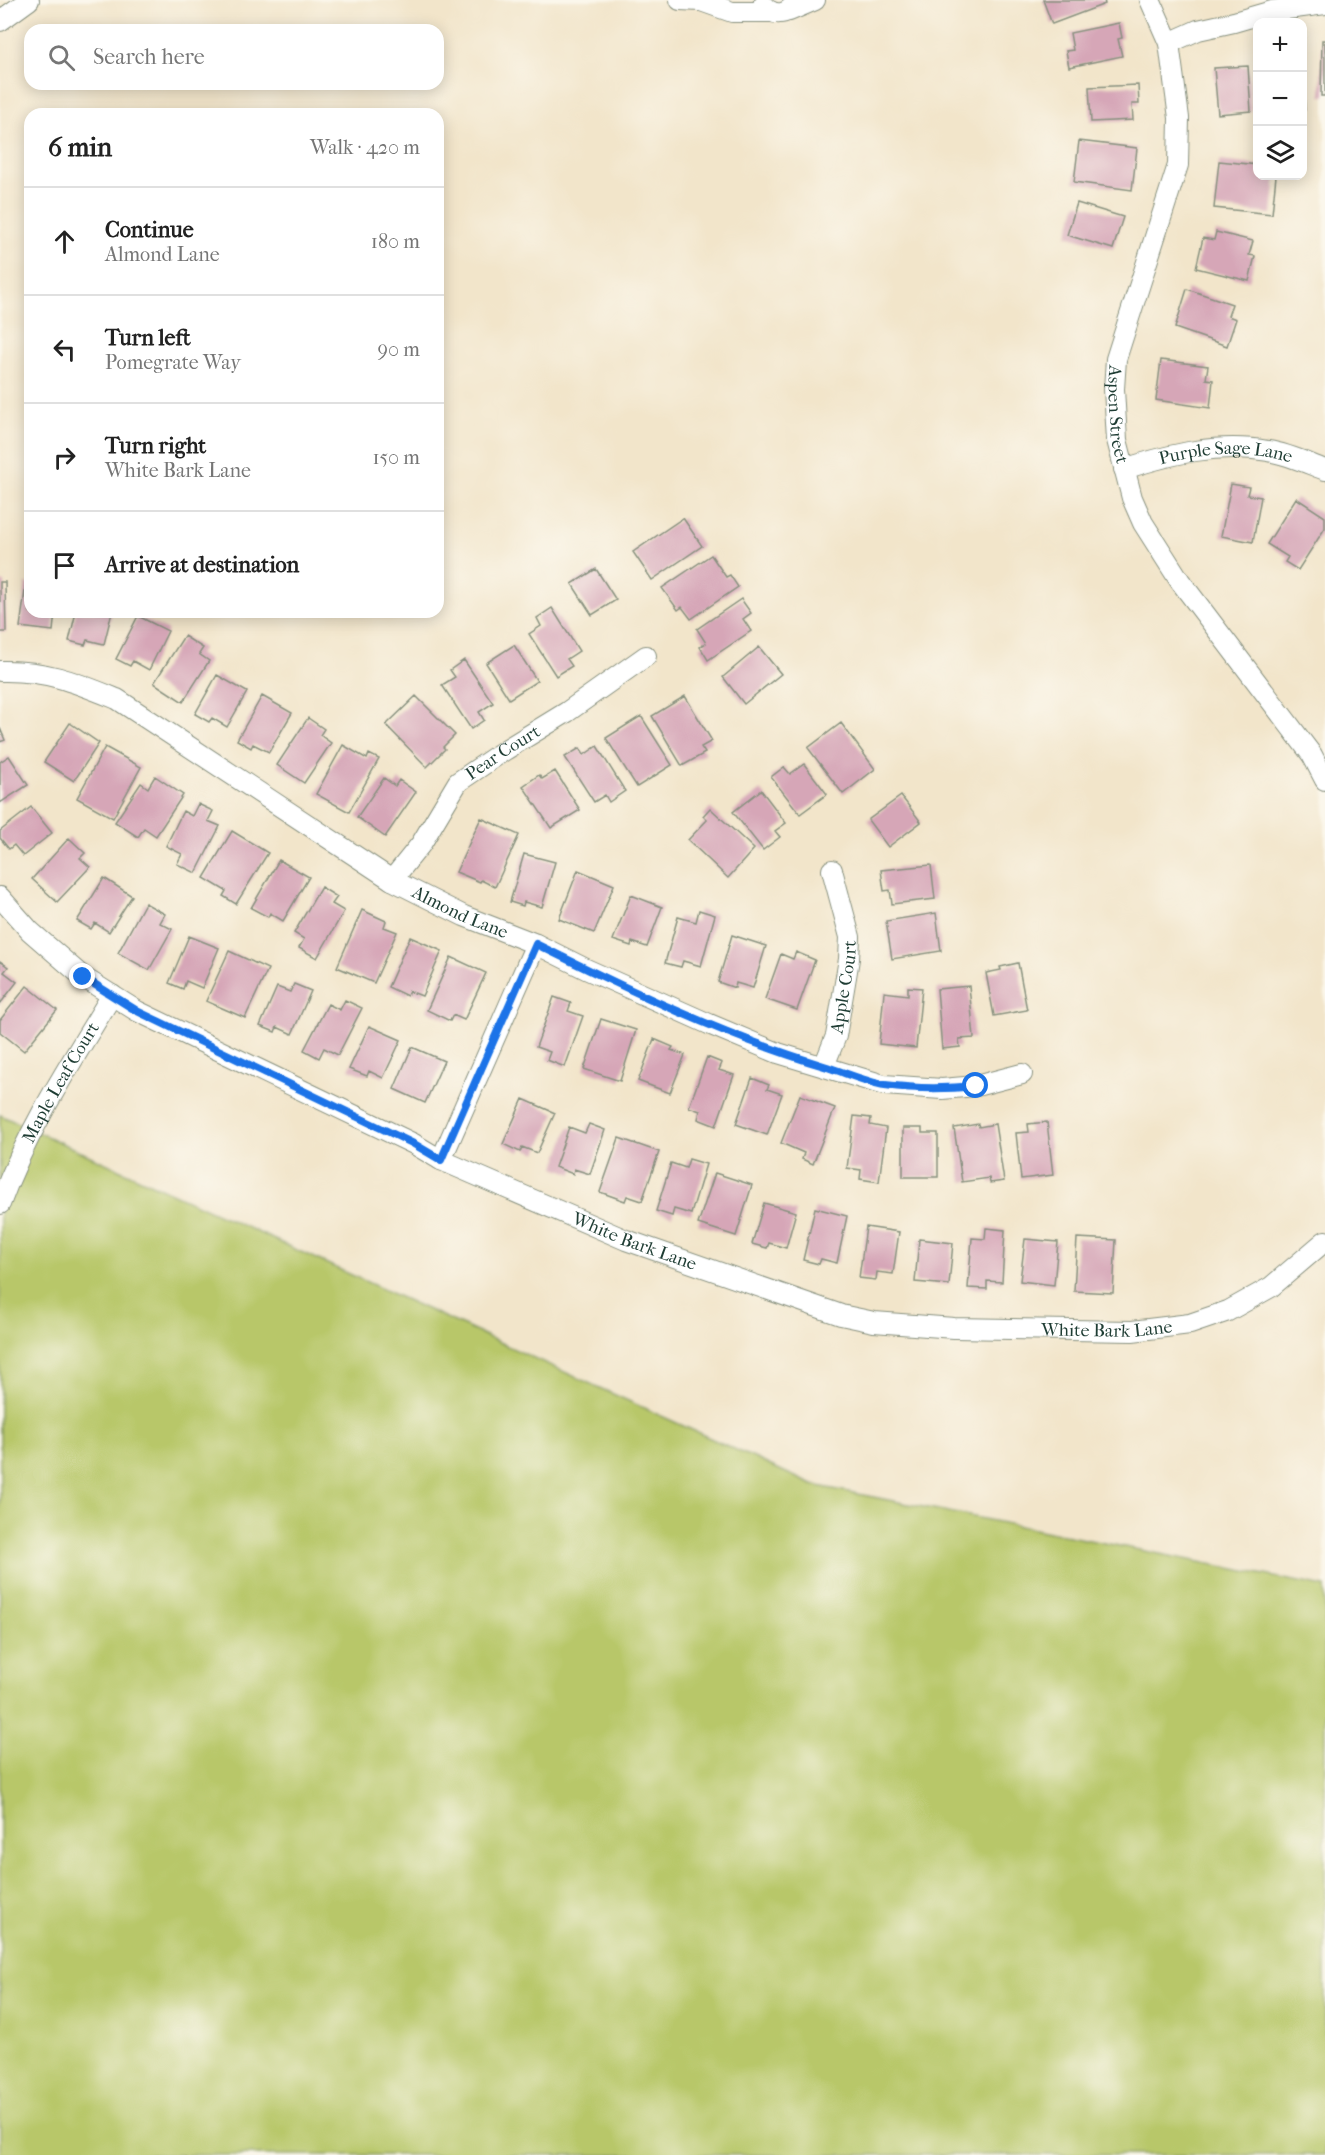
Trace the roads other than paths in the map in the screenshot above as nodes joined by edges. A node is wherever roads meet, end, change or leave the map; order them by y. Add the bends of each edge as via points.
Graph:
1 (29, 0) edge
2 (680, 0) edge
3 (815, 0) edge
4 (1150, 0) edge
5 (702, 1) edge
6 (1325, 4) edge
7 (779, 6) edge
8 (0, 21) edge
9 (1169, 43) junction
10 (1124, 470) junction
11 (1325, 470) edge
12 (646, 656) dead end
13 (0, 671) edge
14 (1325, 780) edge
15 (832, 870) dead end
16 (392, 880) junction
17 (0, 897) edge
18 (536, 944) junction
19 (112, 995) junction
20 (824, 1066) junction
21 (1022, 1074) dead end
22 (441, 1160) junction
23 (0, 1204) edge
24 (1324, 1242) edge

1 - 8 street
2 - 5 street
3 - 7 street
4 - 9 street, Aspen Street
5 - 7 street via 732,12
6 - 9 street via 1272,11 1198,30
9 - 10 street, Aspen Street via 1179,118 1178,165 1116,359 1114,417
10 - 11 street, Purple Sage Lane via 1186,452 1241,447 1270,451
10 - 14 street, Aspen Street via 1143,523 1180,581 1312,755
12 - 16 street, Pear Court via 458,782 421,844
13 - 16 street, Almond Lane via 24,670 69,679 117,699
15 - 20 street, Apple Court via 850,937 836,1036
16 - 18 street, Almond Lane via 464,916
17 - 19 street, White Bark Lane via 30,931 83,977
18 - 20 street, Almond Lane via 709,1024 778,1053
18 - 22 street
19 - 22 street, White Bark Lane via 137,1011
19 - 23 street, Maple Leaf Court via 43,1110
20 - 21 street, Almond Lane via 884,1085 942,1089 976,1086
22 - 24 street, White Bark Lane via 662,1253 841,1315 914,1326 1132,1331 1190,1324 1228,1311 1271,1287

